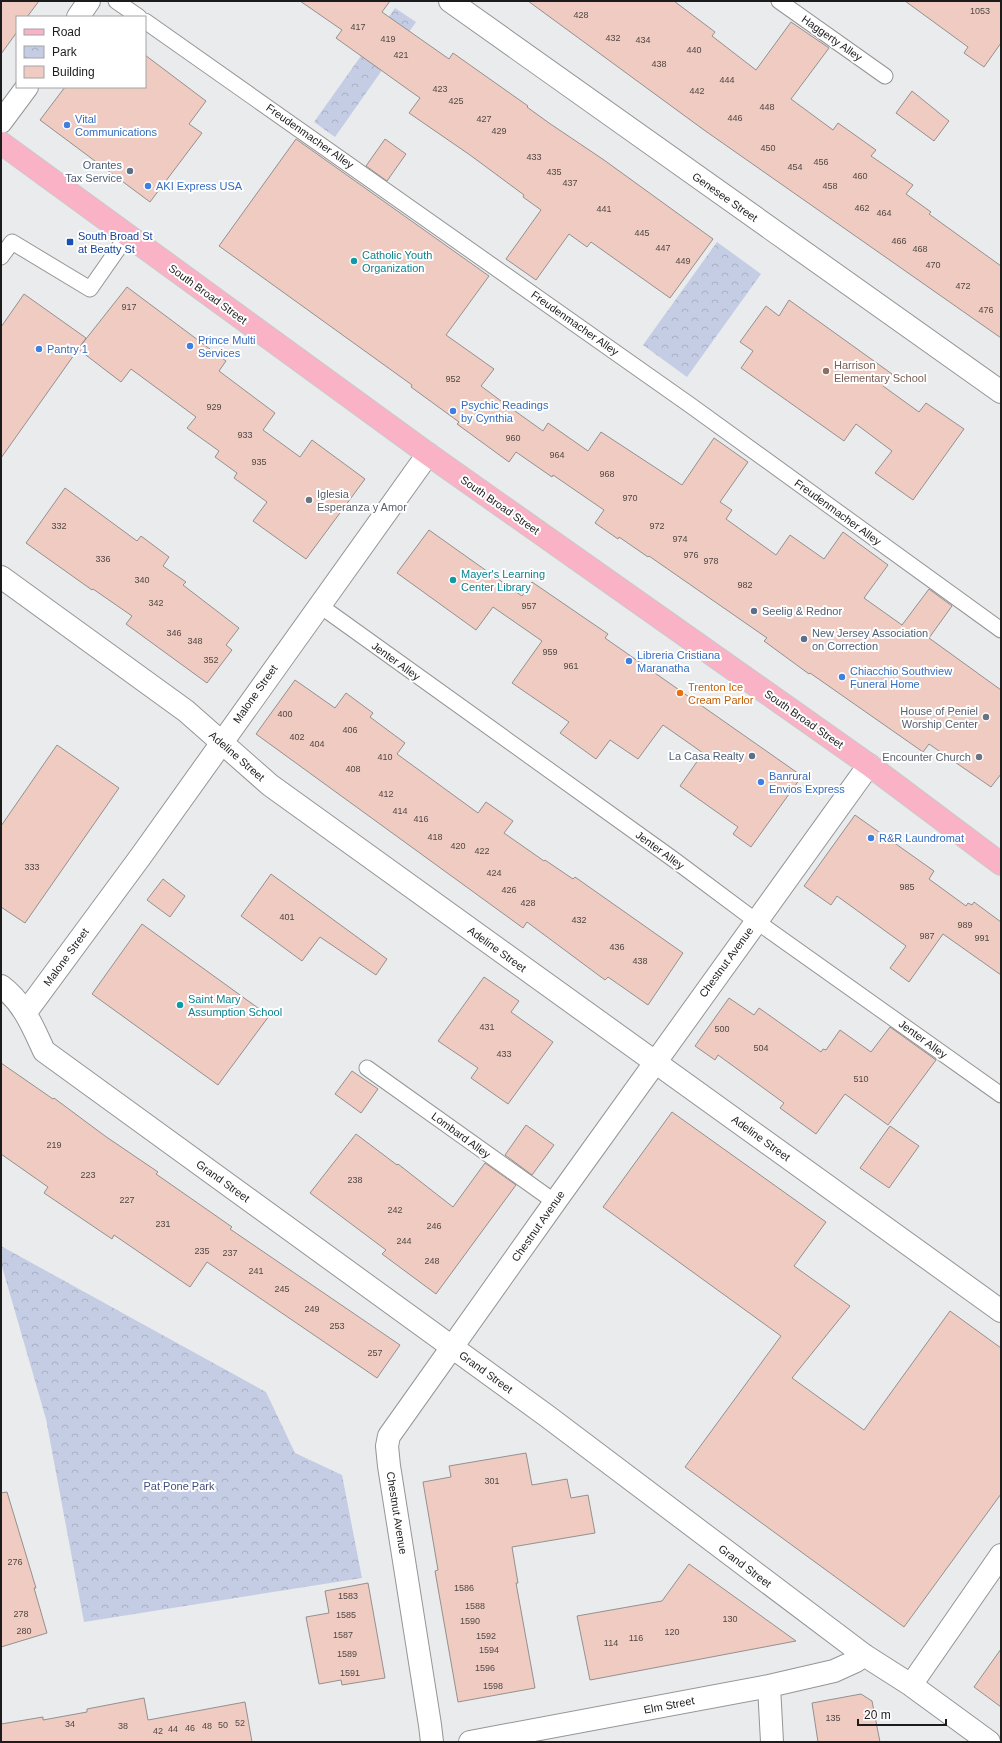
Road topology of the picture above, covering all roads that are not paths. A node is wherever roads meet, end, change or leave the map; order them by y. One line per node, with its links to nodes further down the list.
1 (89, 1): 5 (street)
2 (116, 1): 6 (lane)
3 (450, 1): 14 (street, Genesee Street)
4 (779, 1): 8 (lane, Haggerty Alley)
5 (79, 16)
6 (138, 16)
7 (146, 22): 18 (lane, Freudenmacher Alley)
8 (885, 76)
9 (26, 88): 10 (street)
10 (1, 122)
11 (1, 143): 12 (main road, South Broad Street)
12 (127, 236): 13 (lane); 15 (main road, South Broad Street)
13 (1, 257)
14 (1001, 392)
15 (428, 454): 17 (street, Malone Street); 20 (main road, South Broad Street)
16 (1, 577): 19 (street, Adeline Street)
17 (319, 605): 19 (street, Malone Street); 22 (lane, Jenter Alley)
18 (1001, 630)
19 (221, 743): 24 (street, Malone Street); 25 (street, Adeline Street)
20 (869, 765): 21 (main road, South Broad Street); 22 (street, Chestnut Avenue)
21 (999, 859)
22 (756, 921): 25 (street, Chestnut Avenue); 27 (lane, Jenter Alley)
23 (1, 986): 24 (street, Grand Street)
24 (26, 1012): 30 (street, Grand Street)
25 (656, 1062): 28 (street, Chestnut Avenue); 29 (street, Adeline Street)
26 (367, 1068): 28 (lane, Lombard Alley)
27 (1001, 1095)
28 (555, 1202): 30 (street, Chestnut Avenue)
29 (1001, 1311)
30 (452, 1348): 32 (street, Grand Street); 35 (street, Chestnut Avenue)
31 (1001, 1555): 33 (street)
32 (864, 1655): 33 (street, Grand Street); 34 (street, Elm Street)
33 (912, 1685): 38 (street, Grand Street)
34 (769, 1686): 36 (street, Elm Street); 37 (street)
35 (432, 1742)
36 (470, 1742)
37 (772, 1742)
38 (988, 1742)

